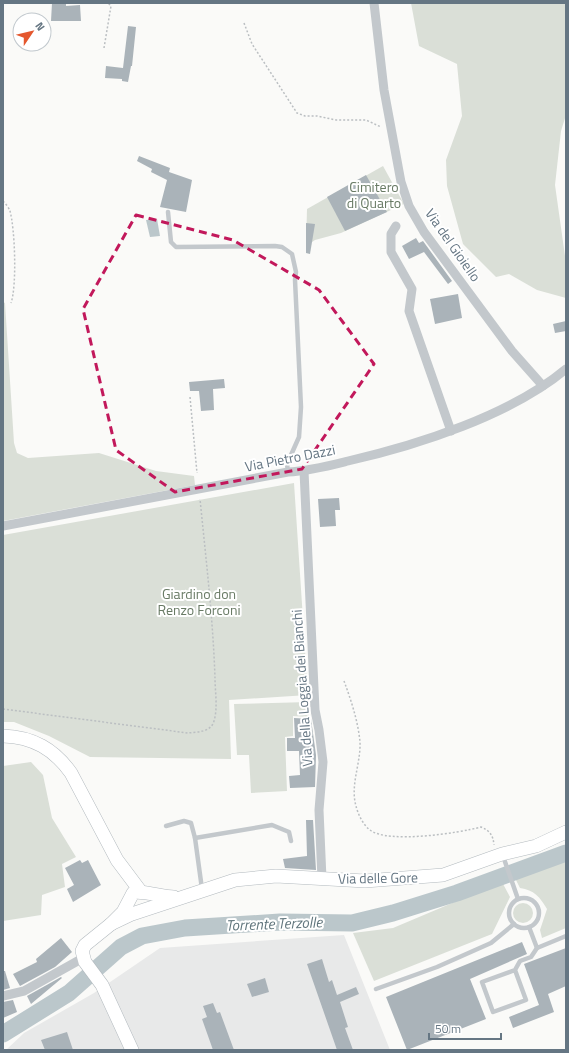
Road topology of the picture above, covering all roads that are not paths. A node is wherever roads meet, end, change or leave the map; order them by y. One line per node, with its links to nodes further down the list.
1 (374, 3): 5 (street, Via del Gioiello)
2 (168, 212): 8 (lane)
3 (396, 226): 6 (street)
4 (566, 369): 5 (street, Via Pietro Dazzi)
5 (543, 386): 6 (street, Via Pietro Dazzi)
6 (450, 431): 7 (street, Via Pietro Dazzi)
7 (304, 471): 8 (street, Via Pietro Dazzi); 17 (street, Via della Loggia dei Bianchi)
8 (288, 472): 9 (street, Via Pietro Dazzi)
9 (3, 526)
10 (3, 736): 16 (main road)
11 (166, 826): 13 (lane)
12 (566, 832): 15 (main road, Via delle Gore)
13 (195, 838): 14 (lane); 18 (lane)
14 (291, 841)
15 (501, 858): 17 (main road, Via delle Gore); 21 (lane)
16 (117, 860): 19 (main road); 22 (main road)
17 (322, 879): 18 (main road, Via delle Gore)
18 (202, 891): 20 (main road, Via delle Gore)
19 (143, 892): 20 (main road, Via delle Gore); 22 (main road, Via delle Gore); 23 (main road)
20 (186, 896): 23 (main road, Via delle Gore)
21 (518, 899): 25 (lane); 26 (lane)
22 (130, 901): 23 (main road); 24 (main road, Via delle Gore)
23 (142, 910): 24 (main road, Via delle Gore)
24 (111, 924): 29 (main road, Via delle Gore)
25 (514, 924): 26 (lane); 31 (lane)
26 (529, 927): 28 (lane)
27 (566, 936): 28 (lane)
28 (537, 948): 30 (lane)
29 (84, 960): 32 (street); 33 (main road)
30 (515, 970): 30 (lane)
31 (376, 989)
32 (3, 996)
33 (132, 1050)

